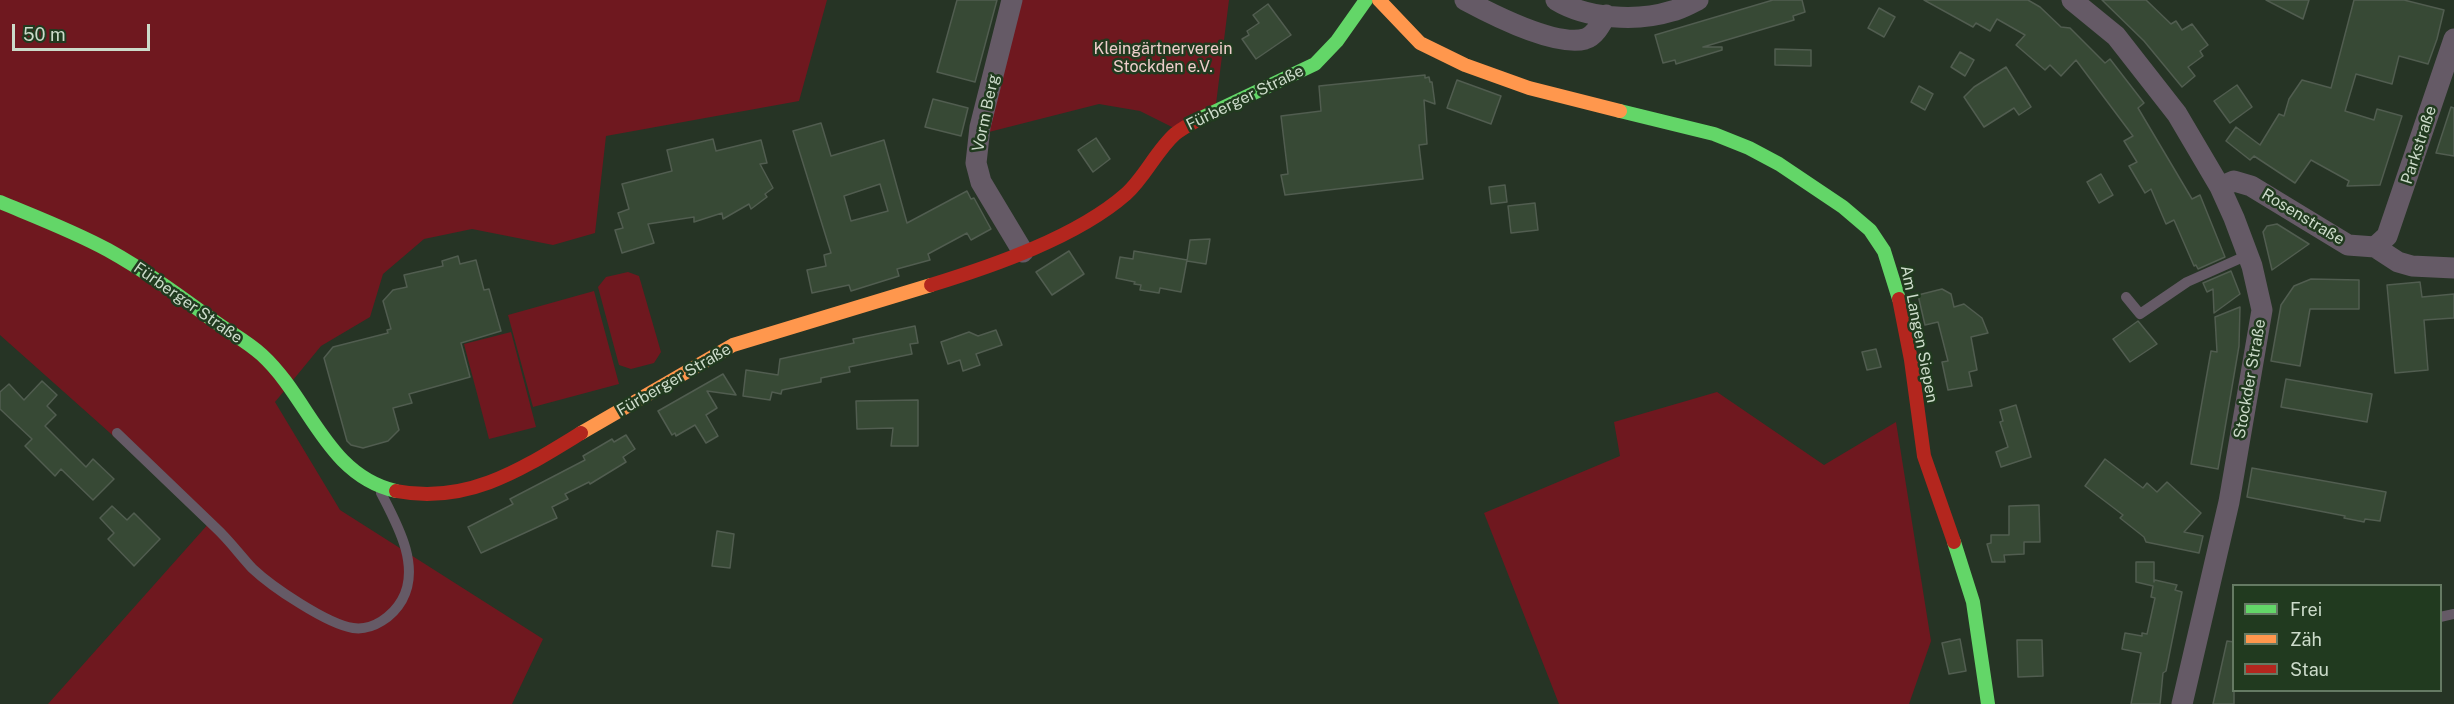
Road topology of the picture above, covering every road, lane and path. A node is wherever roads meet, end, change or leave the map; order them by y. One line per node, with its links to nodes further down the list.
1 (1012, 0): 13 (street, Vorm Berg)
2 (1366, 0): 13 (street, Fürberger Straße)
3 (1379, 0): 19 (street, Am Langen Siepen)
4 (1465, 0): 8 (street)
5 (1556, 0): 8 (street)
6 (1698, 0): 8 (street)
7 (2072, 0): 10 (street, Stockder Straße)
8 (1606, 15)
9 (2454, 39): 12 (street, Parkstraße)
10 (2220, 187): 12 (street, Rosenstraße); 14 (street, Stockder Straße)
11 (0, 202): 18 (street, Fürberger Straße)
12 (2375, 247): 15 (street, Rosenstraße)
13 (1023, 252): 18 (street, Fürberger Straße)
14 (2248, 255): 16 (lane); 20 (street, Stockder Straße)
15 (2454, 268)
16 (2126, 297)
17 (117, 433): 18 (lane)
18 (376, 485)
19 (1988, 704)
20 (2182, 704)

